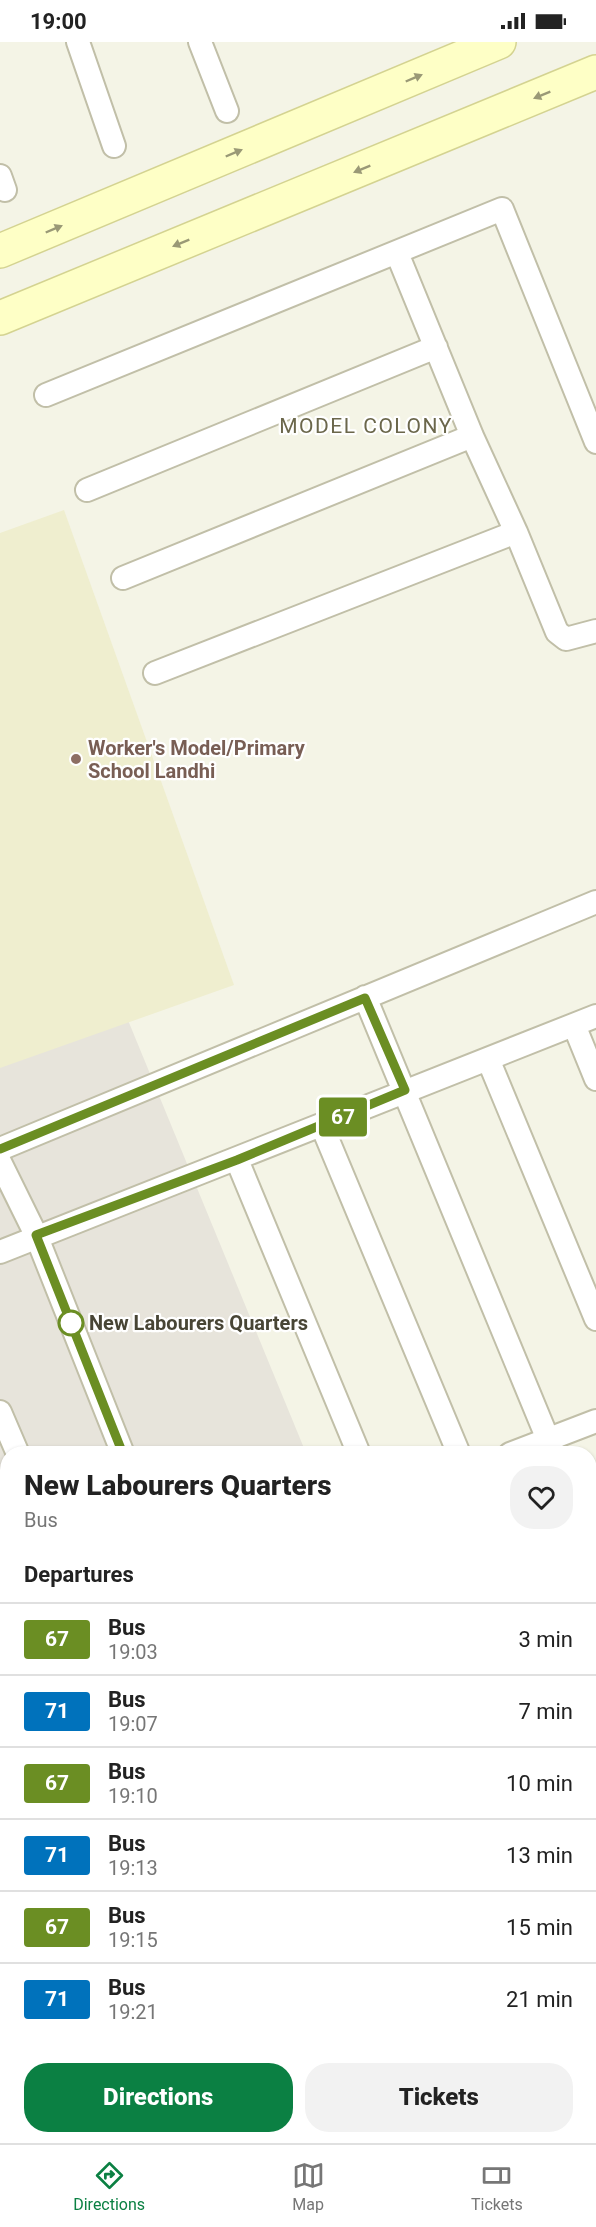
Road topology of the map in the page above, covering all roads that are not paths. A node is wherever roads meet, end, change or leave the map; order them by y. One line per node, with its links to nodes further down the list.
1 (78, 42): 6 (street)
2 (200, 42): 5 (street)
3 (499, 42): 7 (street, one-way to 3)
4 (596, 72): 9 (street, one-way to 9)
5 (227, 111)
6 (114, 146)
7 (0, 251)
8 (397, 252): 10 (street); 11 (street); 13 (street)
9 (0, 318)
10 (436, 347): 12 (street); 14 (street)
11 (46, 395)
12 (472, 435): 15 (street); 16 (street)
13 (596, 442)
14 (87, 490)
15 (516, 532): 17 (street); 18 (street)
16 (123, 578)
17 (596, 631)
18 (155, 674)
19 (596, 902): 20 (street)
20 (365, 998): 25 (street); 27 (street)
21 (596, 1016): 22 (street)
22 (574, 1025): 23 (street); 24 (street)
23 (488, 1059): 25 (street); 32 (street)
24 (596, 1078)
25 (405, 1090): 26 (street); 39 (street)
26 (322, 1126): 28 (street); 38 (street)
27 (0, 1149)
28 (237, 1160): 30 (street); 37 (street)
29 (0, 1162): 30 (street)
30 (36, 1235): 31 (street); 36 (street)
31 (0, 1252)
32 (596, 1319)
33 (0, 1412): 35 (street)
34 (596, 1421): 39 (street)
35 (15, 1446)
36 (120, 1446)
37 (356, 1446)
38 (456, 1446)
39 (551, 1446)

